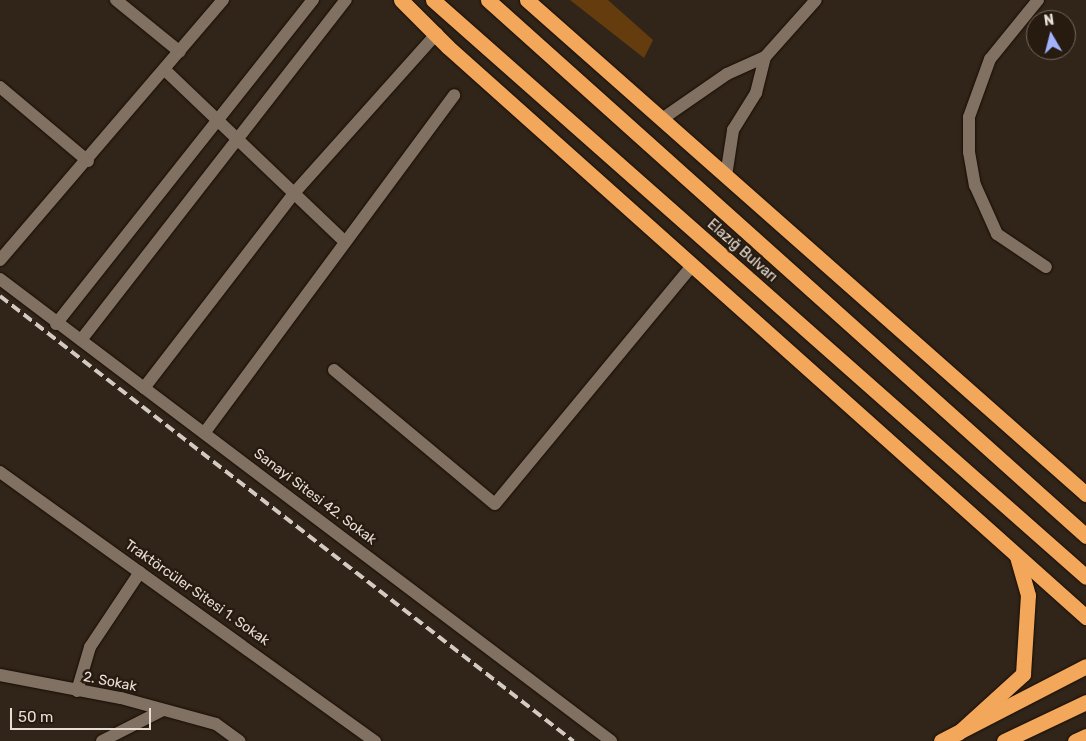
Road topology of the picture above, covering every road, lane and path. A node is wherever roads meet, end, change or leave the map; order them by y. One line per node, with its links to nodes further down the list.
1 (116, 0): 12 (street)
2 (223, 0): 12 (street)
3 (313, 0): 18 (street)
4 (346, 0): 19 (street)
5 (401, 0): 11 (highway)
6 (433, 0): 38 (highway, Elazığ Bulvarı)
7 (488, 0): 35 (highway, Elazığ Bulvarı)
8 (527, 0): 17 (highway)
9 (816, 0): 13 (street)
10 (1038, 0): 26 (street)
11 (436, 33): 22 (street); 25 (highway)
12 (180, 52): 14 (street)
13 (765, 57): 17 (street); 21 (street)
14 (164, 70): 18 (street); 20 (street)
15 (0, 87): 20 (street)
16 (454, 94): 23 (street)
17 (662, 119): 21 (highway)
18 (219, 121): 19 (street); 28 (street)
19 (239, 140): 22 (street); 29 (street)
20 (88, 161): 24 (street)
21 (726, 176): 34 (highway)
22 (295, 192): 23 (street); 31 (street)
23 (345, 242): 32 (street)
24 (0, 260)
25 (692, 266): 30 (street); 36 (highway)
26 (1046, 267)
27 (0, 279): 28 (street, Sanayi Sitesi 42. Sokak)
28 (56, 324): 29 (street, Sanayi Sitesi 42. Sokak)
29 (81, 340): 31 (street, Sanayi Sitesi 42. Sokak)
30 (334, 370)
31 (144, 388): 32 (street, Sanayi Sitesi 42. Sokak)
32 (205, 432): 50 (street, Sanayi Sitesi 42. Sokak)
33 (0, 472): 37 (street, Traktörcüler Sitesi 1. Sokak)
34 (1086, 494)
35 (1086, 536)
36 (1017, 556): 39 (highway); 45 (highway)
37 (140, 572): 42 (street); 49 (street, Traktörcüler Sitesi 1. Sokak)
38 (1086, 577)
39 (1086, 617)
40 (1082, 671): 45 (highway)
41 (0, 675): 42 (street, 2. Sokak)
42 (77, 691): 44 (street, 2. Sokak)
43 (1086, 702): 52 (highway)
44 (162, 710): 47 (street); 48 (street, 2. Sokak)
45 (958, 733): 51 (highway)
46 (1086, 736): 53 (highway)
47 (102, 741)
48 (239, 741)
49 (375, 741)
50 (611, 741)
51 (941, 741)
52 (1004, 741)
53 (1076, 741)

